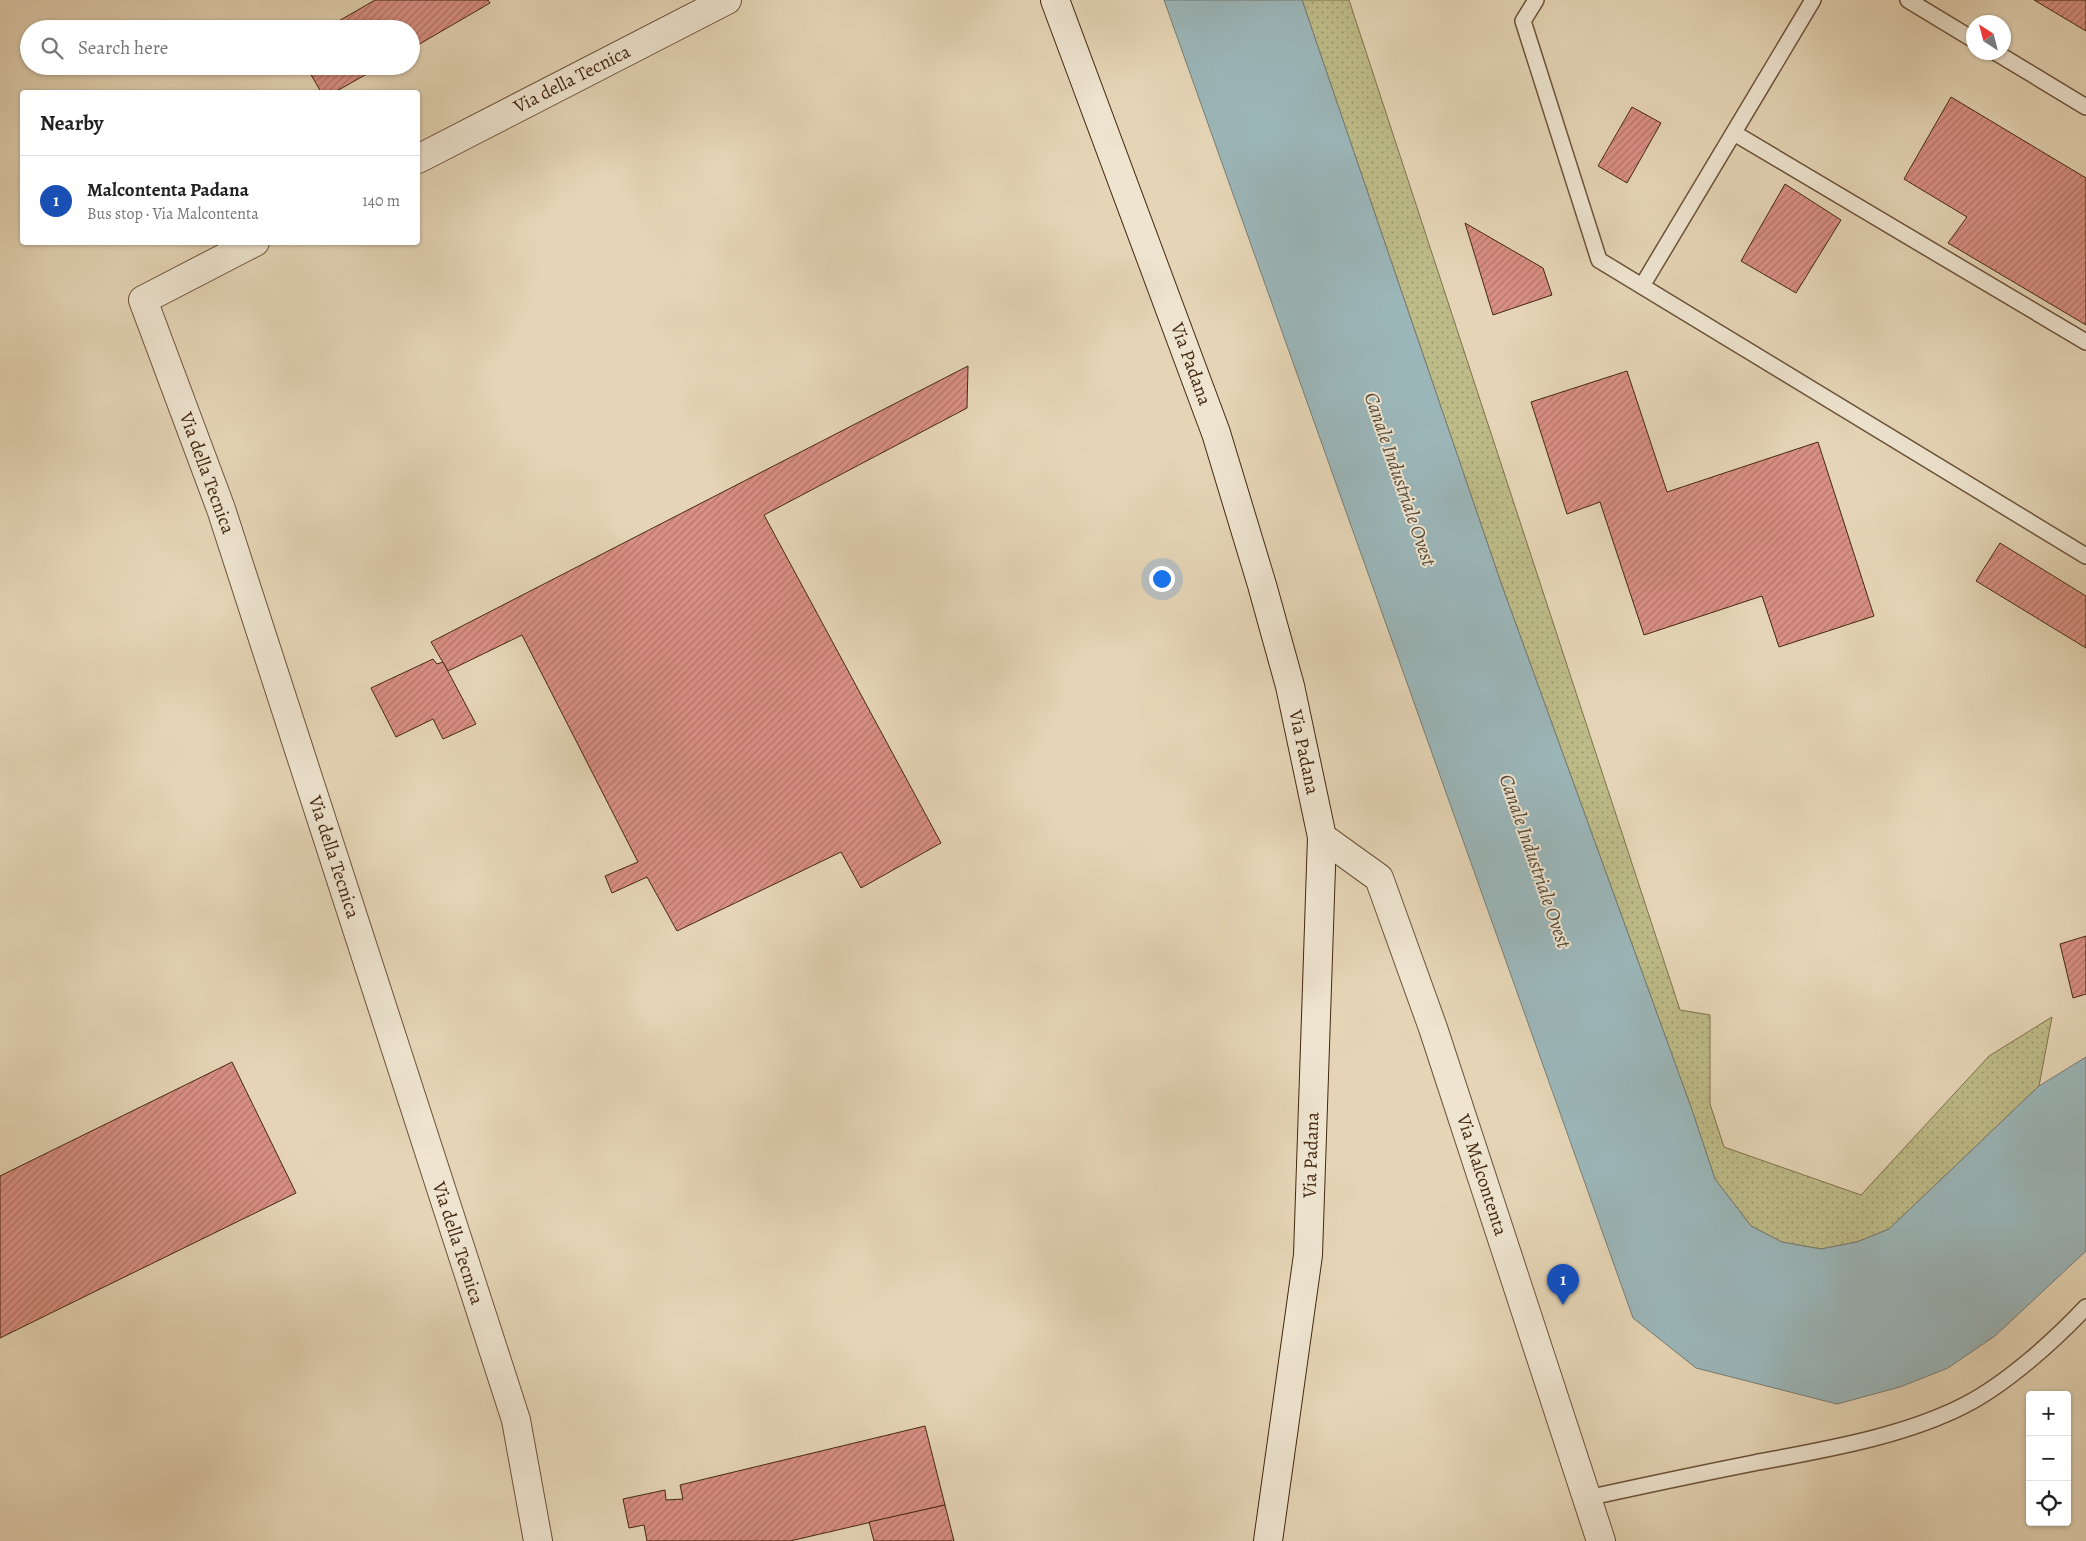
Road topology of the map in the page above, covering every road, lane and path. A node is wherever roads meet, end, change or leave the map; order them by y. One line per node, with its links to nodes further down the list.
1 (726, 0): 10 (street, Via della Tecnica)
2 (1055, 0): 15 (street, Via Padana)
3 (1536, 0): 12 (lane)
4 (1814, 0): 9 (lane)
5 (1908, 0): 6 (lane)
6 (1966, 35)
7 (2008, 60): 8 (lane)
8 (2086, 107)
9 (1734, 133): 12 (lane); 13 (lane)
10 (420, 158)
11 (249, 245): 18 (street, Via della Tecnica)
12 (1642, 286): 14 (lane)
13 (2086, 342)
14 (2086, 556)
15 (1322, 837): 17 (street, Via Malcontenta); 19 (street, Via Padana)
16 (2086, 1307): 17 (lane)
17 (1587, 1498): 20 (street, Via Malcontenta)
18 (538, 1541)
19 (1268, 1541)
20 (1601, 1541)

